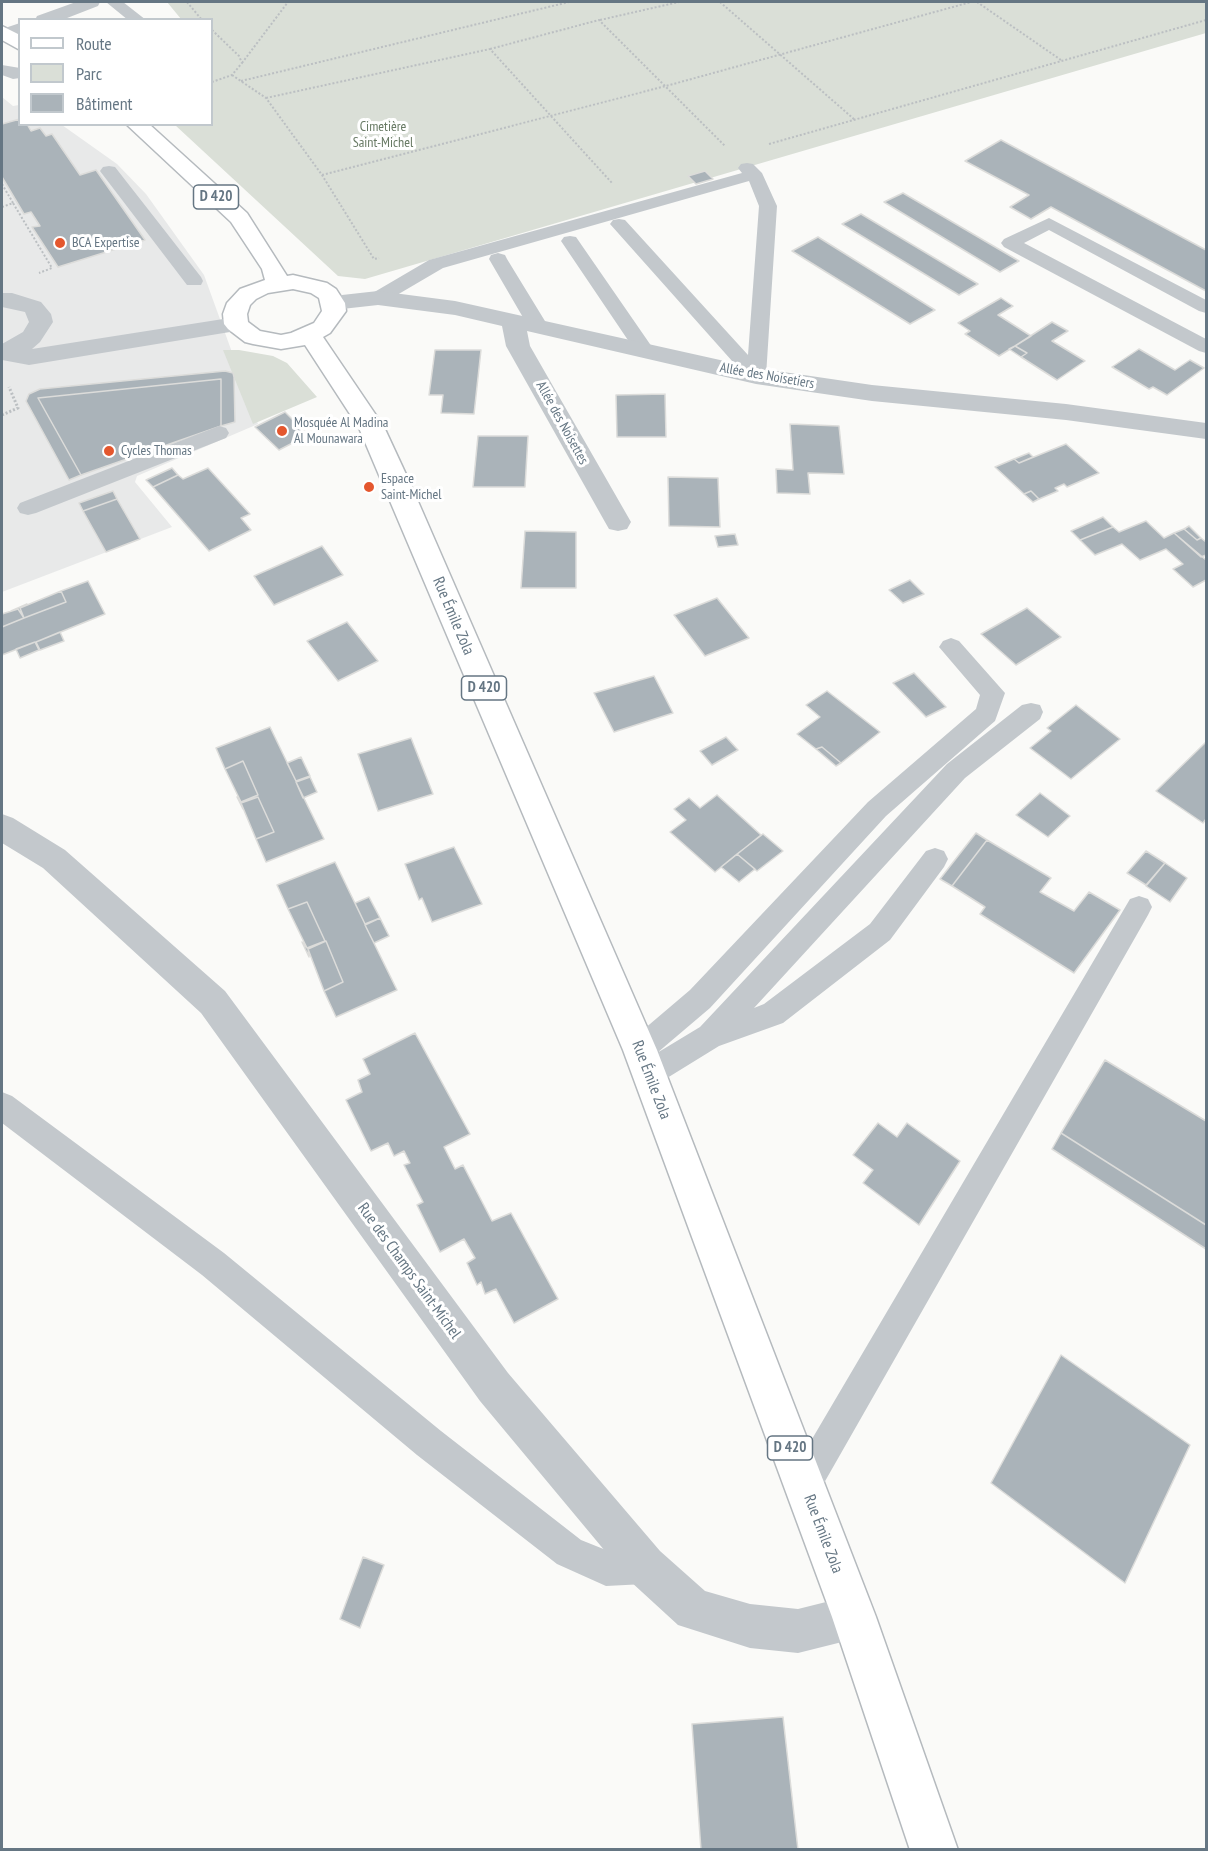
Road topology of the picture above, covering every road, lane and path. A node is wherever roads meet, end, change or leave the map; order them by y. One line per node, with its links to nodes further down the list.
1 (91, 2): 10 (street)
2 (114, 2): 11 (lane)
3 (187, 2): 12 (path)
4 (288, 2): 19 (path)
5 (569, 2): 23 (path)
6 (679, 2): 14 (path)
7 (720, 2): 17 (path)
8 (971, 2): 17 (path)
9 (977, 2): 18 (path)
10 (49, 18)
11 (136, 18)
12 (200, 18)
13 (1206, 20): 18 (path)
14 (599, 21): 16 (path); 25 (path)
15 (213, 31): 19 (path)
16 (490, 49): 26 (path); 27 (path)
17 (780, 53): 25 (path); 28 (path)
18 (1062, 61): 28 (path)
19 (242, 63): 22 (path)
20 (2, 70): 21 (lane)
21 (18, 73)
22 (232, 75): 23 (path); 24 (path)
23 (241, 81): 26 (path)
24 (213, 82)
25 (666, 86): 27 (path); 31 (path)
26 (266, 98): 33 (path)
27 (550, 115): 33 (path); 35 (path)
28 (855, 120): 30 (path)
29 (138, 126): 44 (main road, D 420)
30 (766, 145)
31 (726, 147)
32 (109, 171): 43 (lane)
33 (322, 176): 40 (path)
34 (2, 184): 36 (path)
35 (616, 188)
36 (13, 203): 37 (path); 42 (path)
37 (2, 207)
38 (619, 224): 58 (lane)
39 (570, 241): 56 (lane)
40 (386, 256)
41 (498, 259): 52 (lane)
42 (39, 273)
43 (194, 281)
44 (278, 283): 47 (main road); 51 (main road)
45 (378, 298): 47 (street, Allée des Noisetiers); 49 (street, Allée des Noisetiers); 58 (lane)
46 (2, 300): 50 (street)
47 (333, 303): 53 (main road)
48 (1206, 307): 55 (lane)
49 (513, 321): 52 (street, Allée des Noisetiers); 62 (street, Allée des Noisettes)
50 (40, 322): 54 (street); 57 (street)
51 (236, 324): 53 (main road); 54 (street)
52 (538, 326): 56 (street, Allée des Noisetiers)
53 (310, 335): 69 (main road, Rue Émile Zola / D 420)
54 (122, 342): 57 (street)
55 (1206, 347)
56 (645, 351): 58 (street, Allée des Noisetiers)
57 (2, 353)
58 (756, 376): 59 (street, Allée des Noisetiers)
59 (1206, 431)
60 (219, 433): 61 (lane)
61 (28, 508)
62 (618, 522)
63 (951, 647): 69 (lane)
64 (1031, 712): 68 (lane)
65 (2, 826): 72 (street, Rue des Champs Saint-Michel)
66 (935, 859): 68 (lane)
67 (1139, 907): 71 (lane)
68 (710, 1036): 69 (lane)
69 (645, 1062): 71 (main road, Rue Émile Zola / D 420)
70 (2, 1106): 72 (lane)
71 (804, 1485): 73 (main road, Rue Émile Zola / D 420)
72 (645, 1566): 73 (street, Rue des Champs Saint-Michel)
73 (854, 1617): 74 (main road, Rue Émile Zola / D 420)
74 (934, 1850)

